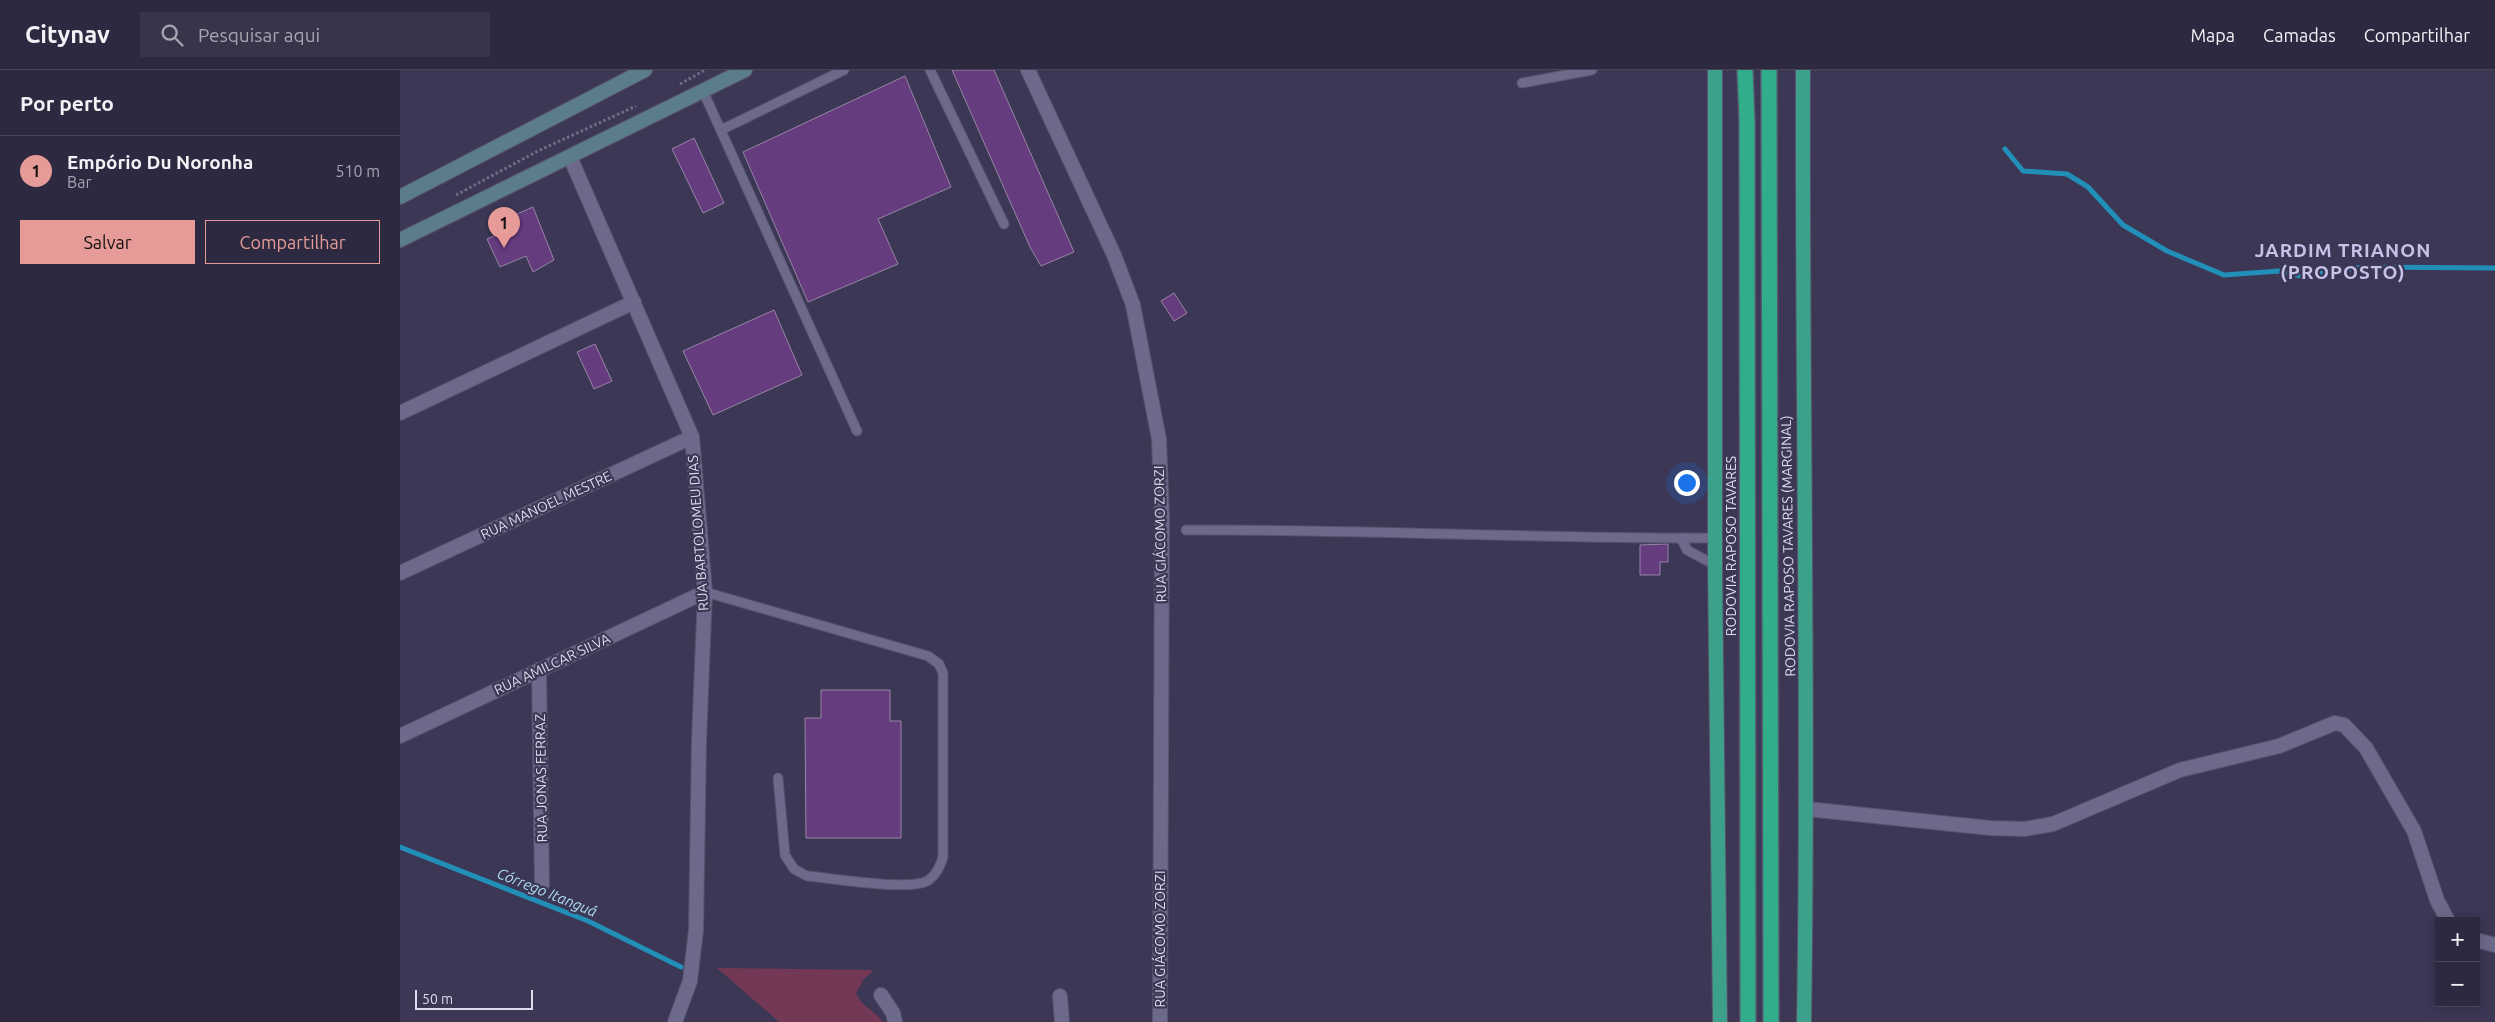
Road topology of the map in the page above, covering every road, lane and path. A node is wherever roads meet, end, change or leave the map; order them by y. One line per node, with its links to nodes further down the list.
1 (645, 70): 18 (main road)
2 (705, 70): 13 (path)
3 (745, 70): 14 (main road)
4 (844, 70): 16 (lane)
5 (930, 70): 20 (lane)
6 (1028, 70): 45 (street, RUA GIÁCOMO ZORZI)
7 (1592, 70): 12 (lane)
8 (1715, 70): 28 (highway, RODOVIA RAPOSO TAVARES)
9 (1745, 70): 47 (highway, RODOVIA RAPOSO TAVARES)
10 (1769, 70): 48 (highway)
11 (1803, 70): 35 (highway, RODOVIA RAPOSO TAVARES (MARGINAL))
12 (1522, 83)
13 (675, 87)
14 (704, 91): 16 (lane); 17 (main road)
15 (642, 103): 19 (path)
16 (721, 130): 24 (lane)
17 (570, 157): 21 (main road); 22 (street, RUA BARTOLOMEU DIAS)
18 (400, 197)
19 (452, 197)
20 (1004, 224)
21 (400, 240)
22 (634, 302): 23 (street); 25 (street, RUA BARTOLOMEU DIAS)
23 (400, 413)
24 (857, 431)
25 (692, 436): 30 (street, RUA MANOEL MESTRE); 31 (street, RUA BARTOLOMEU DIAS)
26 (1186, 530): 27 (lane)
27 (1681, 538): 28 (lane); 29 (lane)
28 (1716, 538): 29 (highway, RODOVIA RAPOSO TAVARES)
29 (1716, 565): 46 (highway, RODOVIA RAPOSO TAVARES)
30 (400, 573)
31 (705, 592): 32 (street, RUA AMILCAR SILVA); 34 (lane); 42 (street, RUA BARTOLOMEU DIAS)
32 (539, 670): 33 (street, RUA AMILCAR SILVA); 36 (street, RUA JONAS FERRAZ)
33 (400, 736)
34 (778, 778)
35 (1807, 809): 37 (street); 49 (highway, RODOVIA RAPOSO TAVARES (MARGINAL))
36 (542, 885)
37 (2446, 917)
38 (2480, 941): 39 (street)
39 (2495, 945)
40 (880, 995): 43 (street)
41 (1060, 996): 44 (street)
42 (676, 1022)
43 (895, 1022)
44 (1062, 1022)
45 (1160, 1022)
46 (1720, 1022)
47 (1748, 1022)
48 (1771, 1022)
49 (1804, 1022)

